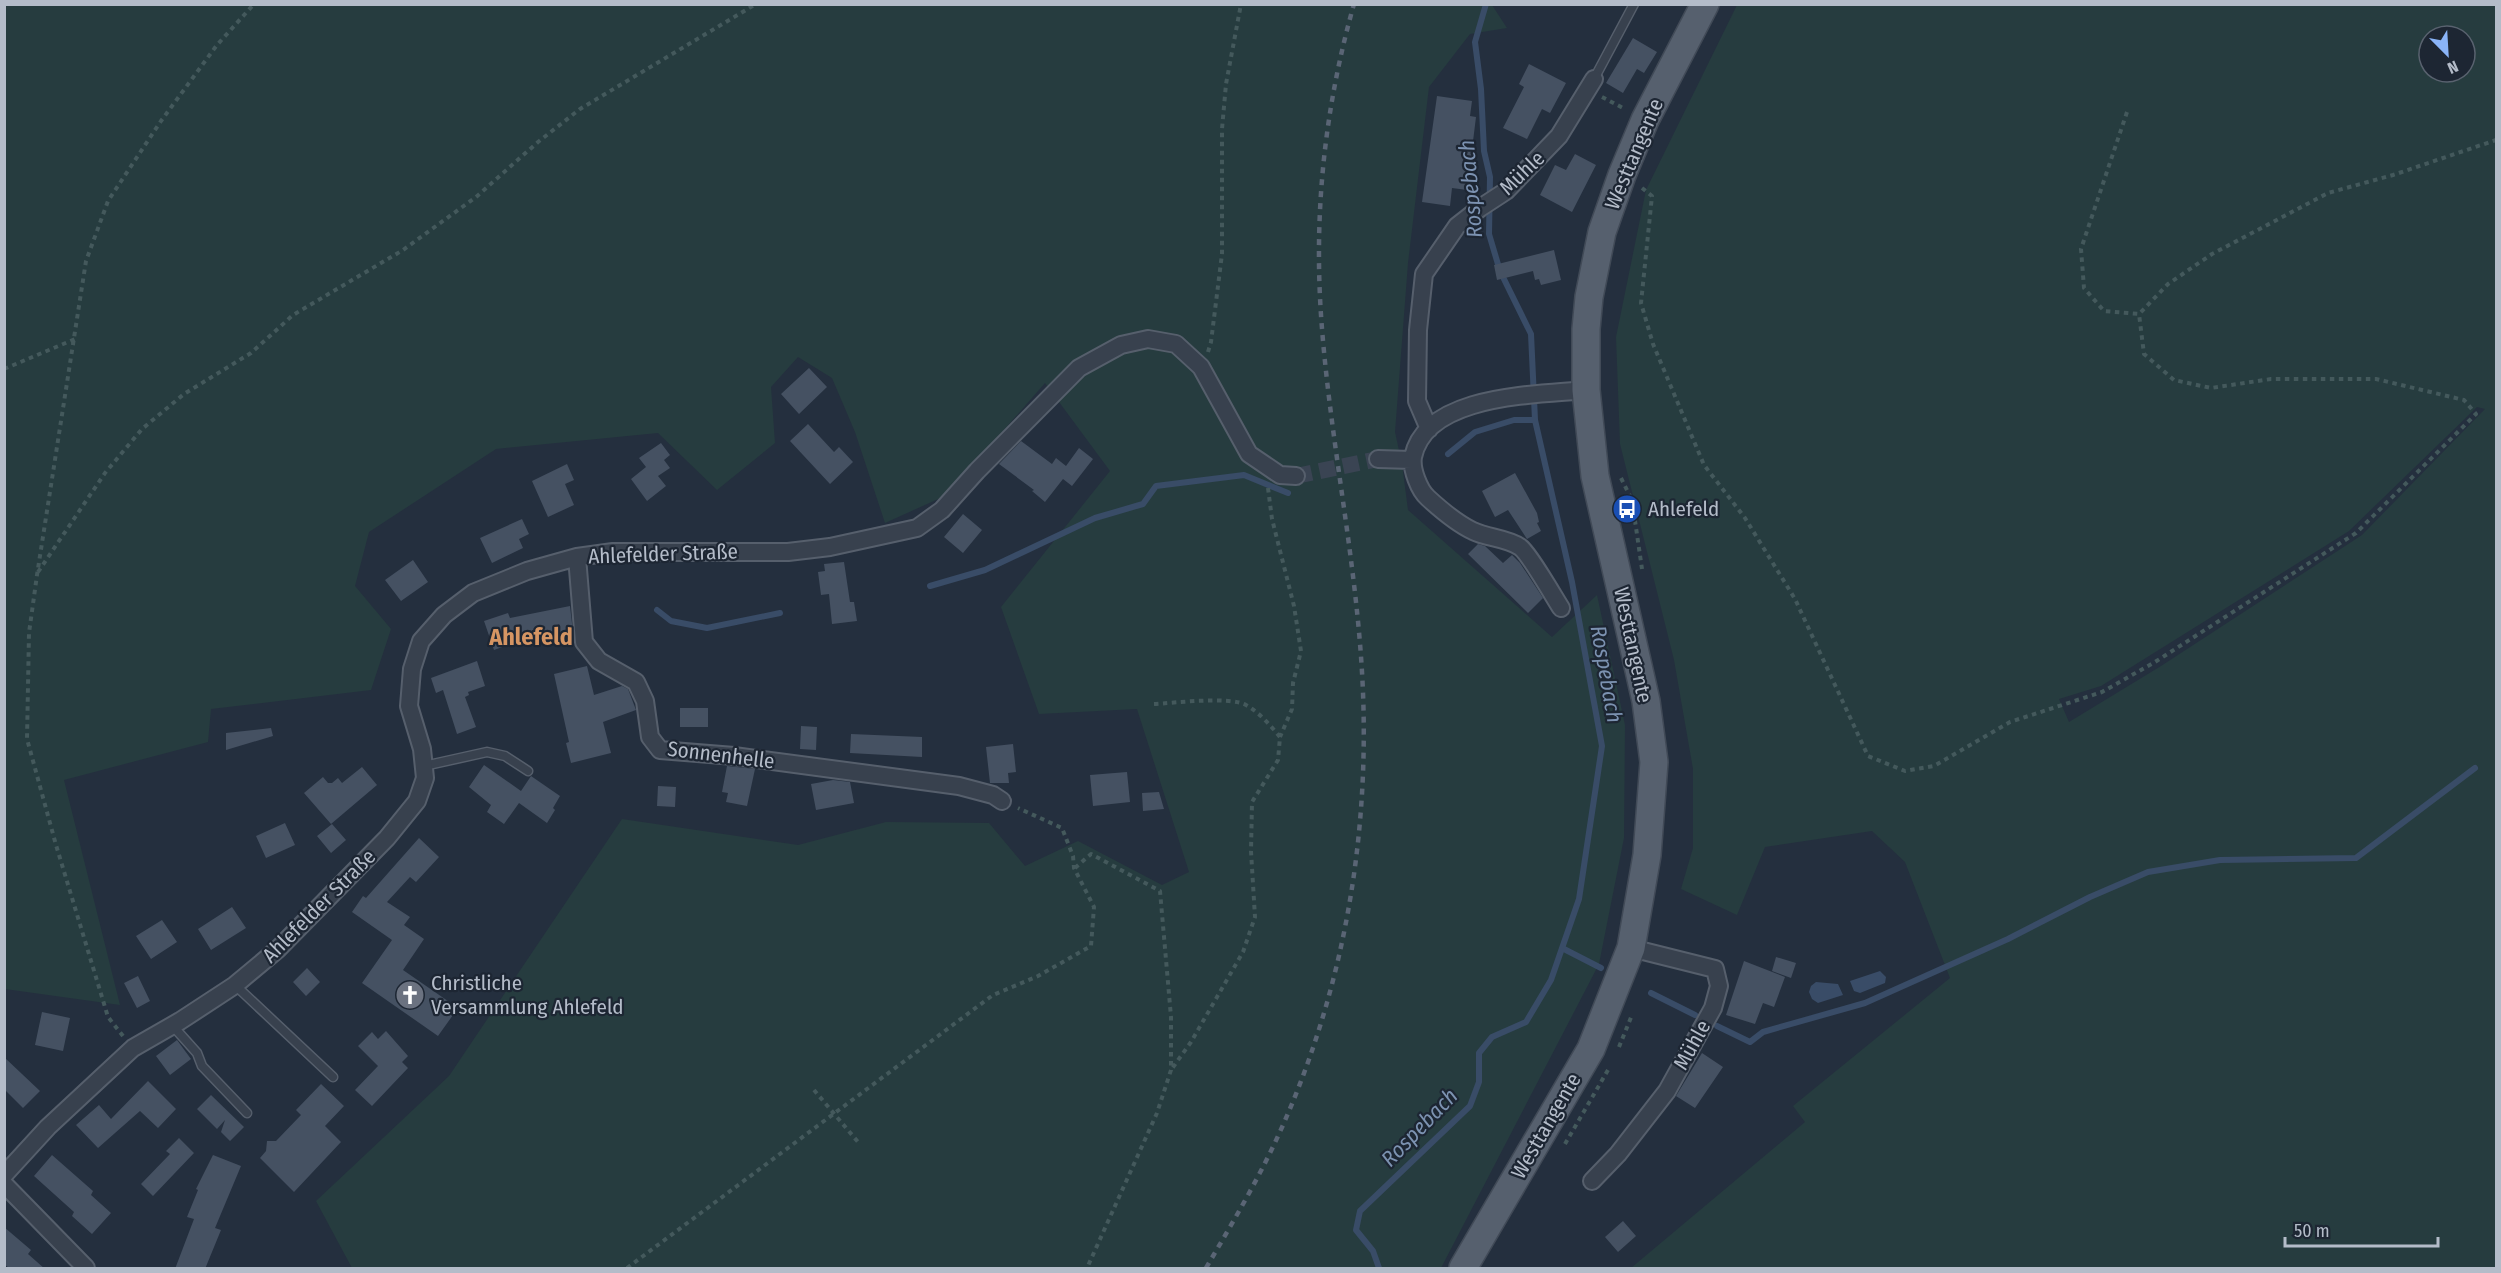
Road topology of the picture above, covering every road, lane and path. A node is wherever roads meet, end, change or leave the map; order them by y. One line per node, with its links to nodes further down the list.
1 (254, 4): 12 (path)
2 (756, 4): 23 (path)
3 (1241, 4): 13 (path)
4 (1634, 4): 6 (lane)
5 (1705, 4): 15 (main road, Westtangente)
6 (1591, 84): 7 (path); 16 (street, Mühle)
7 (1630, 112)
8 (2127, 112): 11 (path)
9 (2496, 140): 11 (path)
10 (1638, 185): 11 (path)
11 (2139, 314)
12 (75, 339): 14 (path); 23 (path)
13 (1201, 367): 19 (street, Ahlefelder Straße); 22 (street, Ahlefelder Straße)
14 (4, 369)
15 (1586, 390): 16 (street); 32 (main road, Westtangente)
16 (1429, 429): 18 (street)
17 (1378, 459): 18 (street)
18 (1412, 460): 25 (street)
19 (1266, 467): 21 (street, Ahlefelder Straße); 27 (path)
20 (1618, 471): 24 (path)
21 (1296, 476)
22 (576, 557): 28 (street, Ahlefelder Straße); 30 (street, Sonnenhelle)
23 (37, 575): 36 (path)
24 (1642, 576)
25 (1562, 608)
26 (1154, 704): 27 (path)
27 (1280, 737): 39 (path)
28 (424, 766): 29 (lane); 33 (street, Ahlefelder Straße)
29 (528, 771)
30 (1002, 801): 31 (path)
31 (1074, 868): 39 (path); 43 (path)
32 (1631, 948): 47 (street, Mühle); 52 (main road, Westtangente)
33 (235, 985): 35 (street, Ahlefelder Straße); 40 (lane)
34 (1632, 1014): 37 (path)
35 (172, 1025): 36 (street, Ahlefelder Straße); 42 (lane)
36 (133, 1048): 46 (street, Ahlefelder Straße)
37 (1617, 1053)
38 (1612, 1062): 45 (path)
39 (1172, 1070): 51 (path)
40 (333, 1077)
41 (814, 1090): 43 (path)
42 (247, 1113)
43 (834, 1114): 44 (path); 50 (path)
44 (858, 1142)
45 (1562, 1149)
46 (4, 1174)
47 (1592, 1181)
48 (4, 1184): 49 (street)
49 (86, 1269)
50 (627, 1269)
51 (1087, 1269)
52 (1463, 1269)

